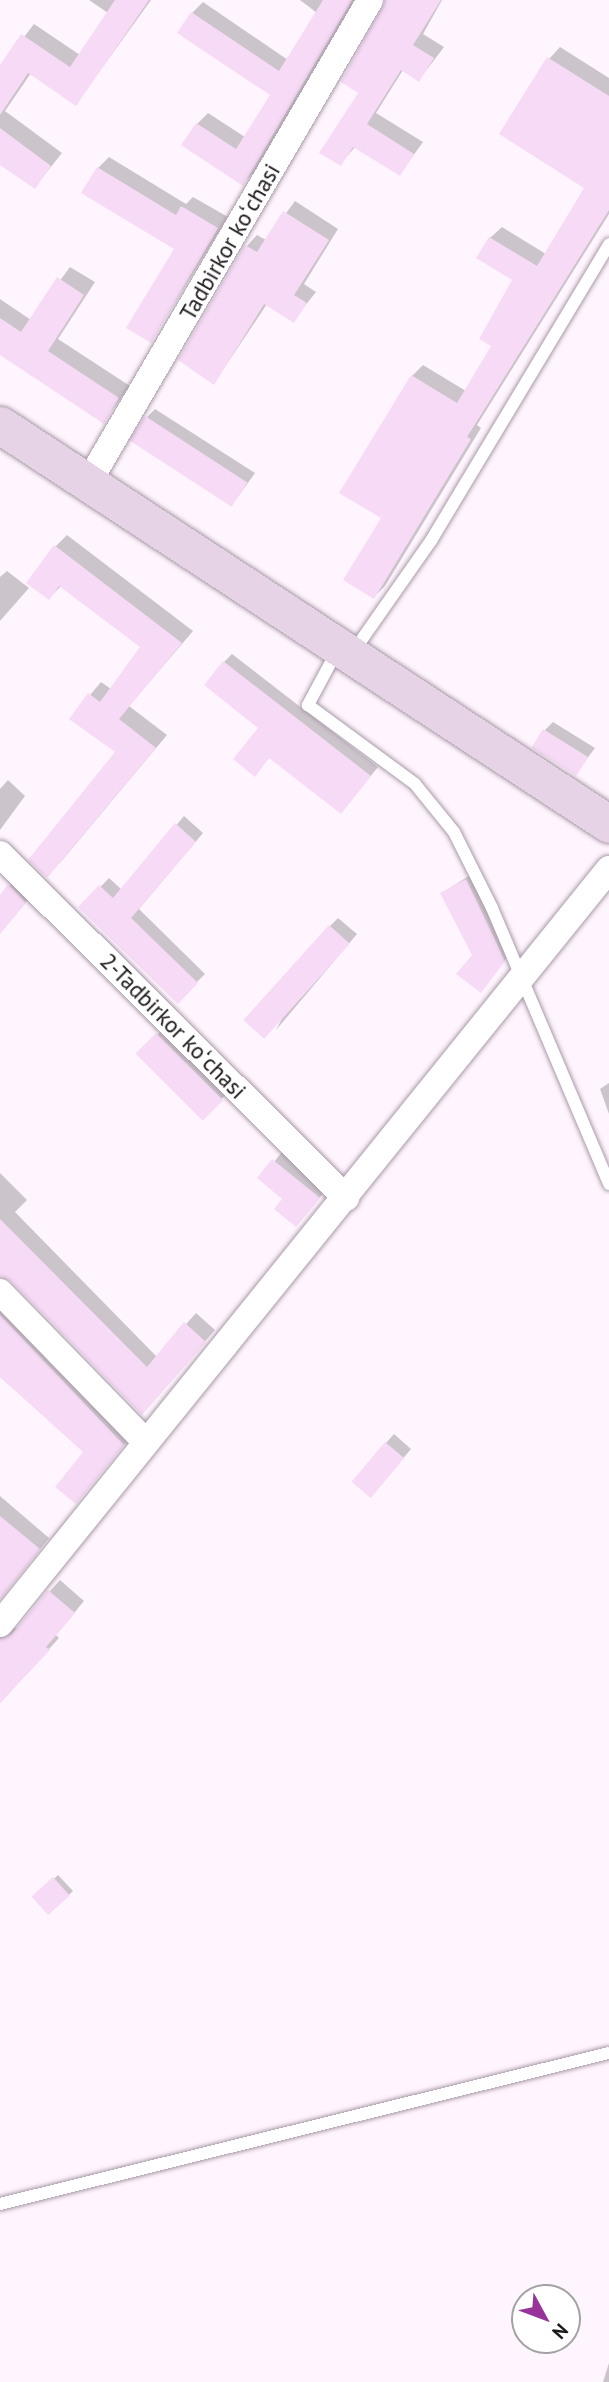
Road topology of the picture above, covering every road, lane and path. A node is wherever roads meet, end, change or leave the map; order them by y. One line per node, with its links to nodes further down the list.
1 (370, 0): 4 (street, Tadbirkor koʻchasi)
2 (609, 244): 5 (lane)
3 (0, 425): 4 (main road)
4 (88, 483): 5 (main road)
5 (345, 651): 6 (main road); 9 (lane)
6 (609, 824)
7 (0, 854): 11 (street, 2-Tadbirkor koʻchasi)
8 (609, 869): 9 (street)
9 (520, 980): 10 (lane); 11 (street)
10 (609, 1184)
11 (346, 1198): 13 (street)
12 (0, 1292): 13 (street)
13 (146, 1442): 14 (street)
14 (0, 1624)
15 (609, 2053): 16 (lane)
16 (0, 2204)

